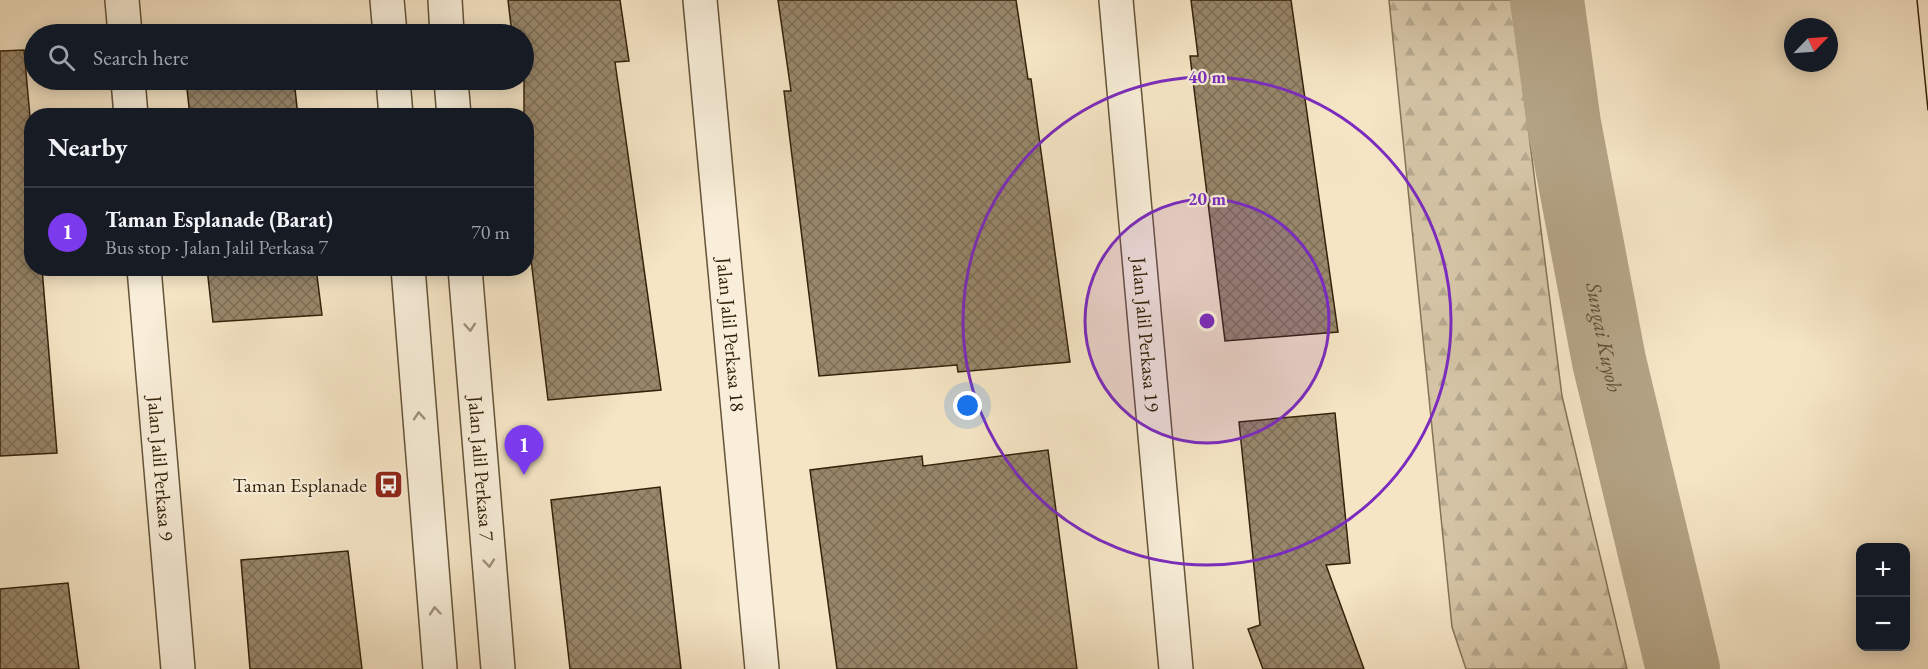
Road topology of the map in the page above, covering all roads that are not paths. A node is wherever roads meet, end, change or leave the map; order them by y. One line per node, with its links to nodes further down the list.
1 (122, 0): 6 (street)
2 (387, 0): 7 (street)
3 (445, 0): 8 (street)
4 (700, 0): 21 (street, Jalan Jalil Perkasa 18)
5 (1116, 0): 22 (street, Jalan Jalil Perkasa 19)
6 (123, 24)
7 (389, 24)
8 (446, 24)
9 (129, 90): 12 (street)
10 (394, 90): 13 (street)
11 (452, 90): 14 (street)
12 (130, 108)
13 (395, 108)
14 (453, 108)
15 (145, 276): 18 (street, Jalan Jalil Perkasa 9)
16 (409, 276): 19 (street, one-way to 16)
17 (466, 276): 20 (street, Jalan Jalil Perkasa 7, one-way to 20)
18 (178, 669)
19 (440, 669)
20 (498, 669)
21 (762, 669)
22 (1176, 669)

